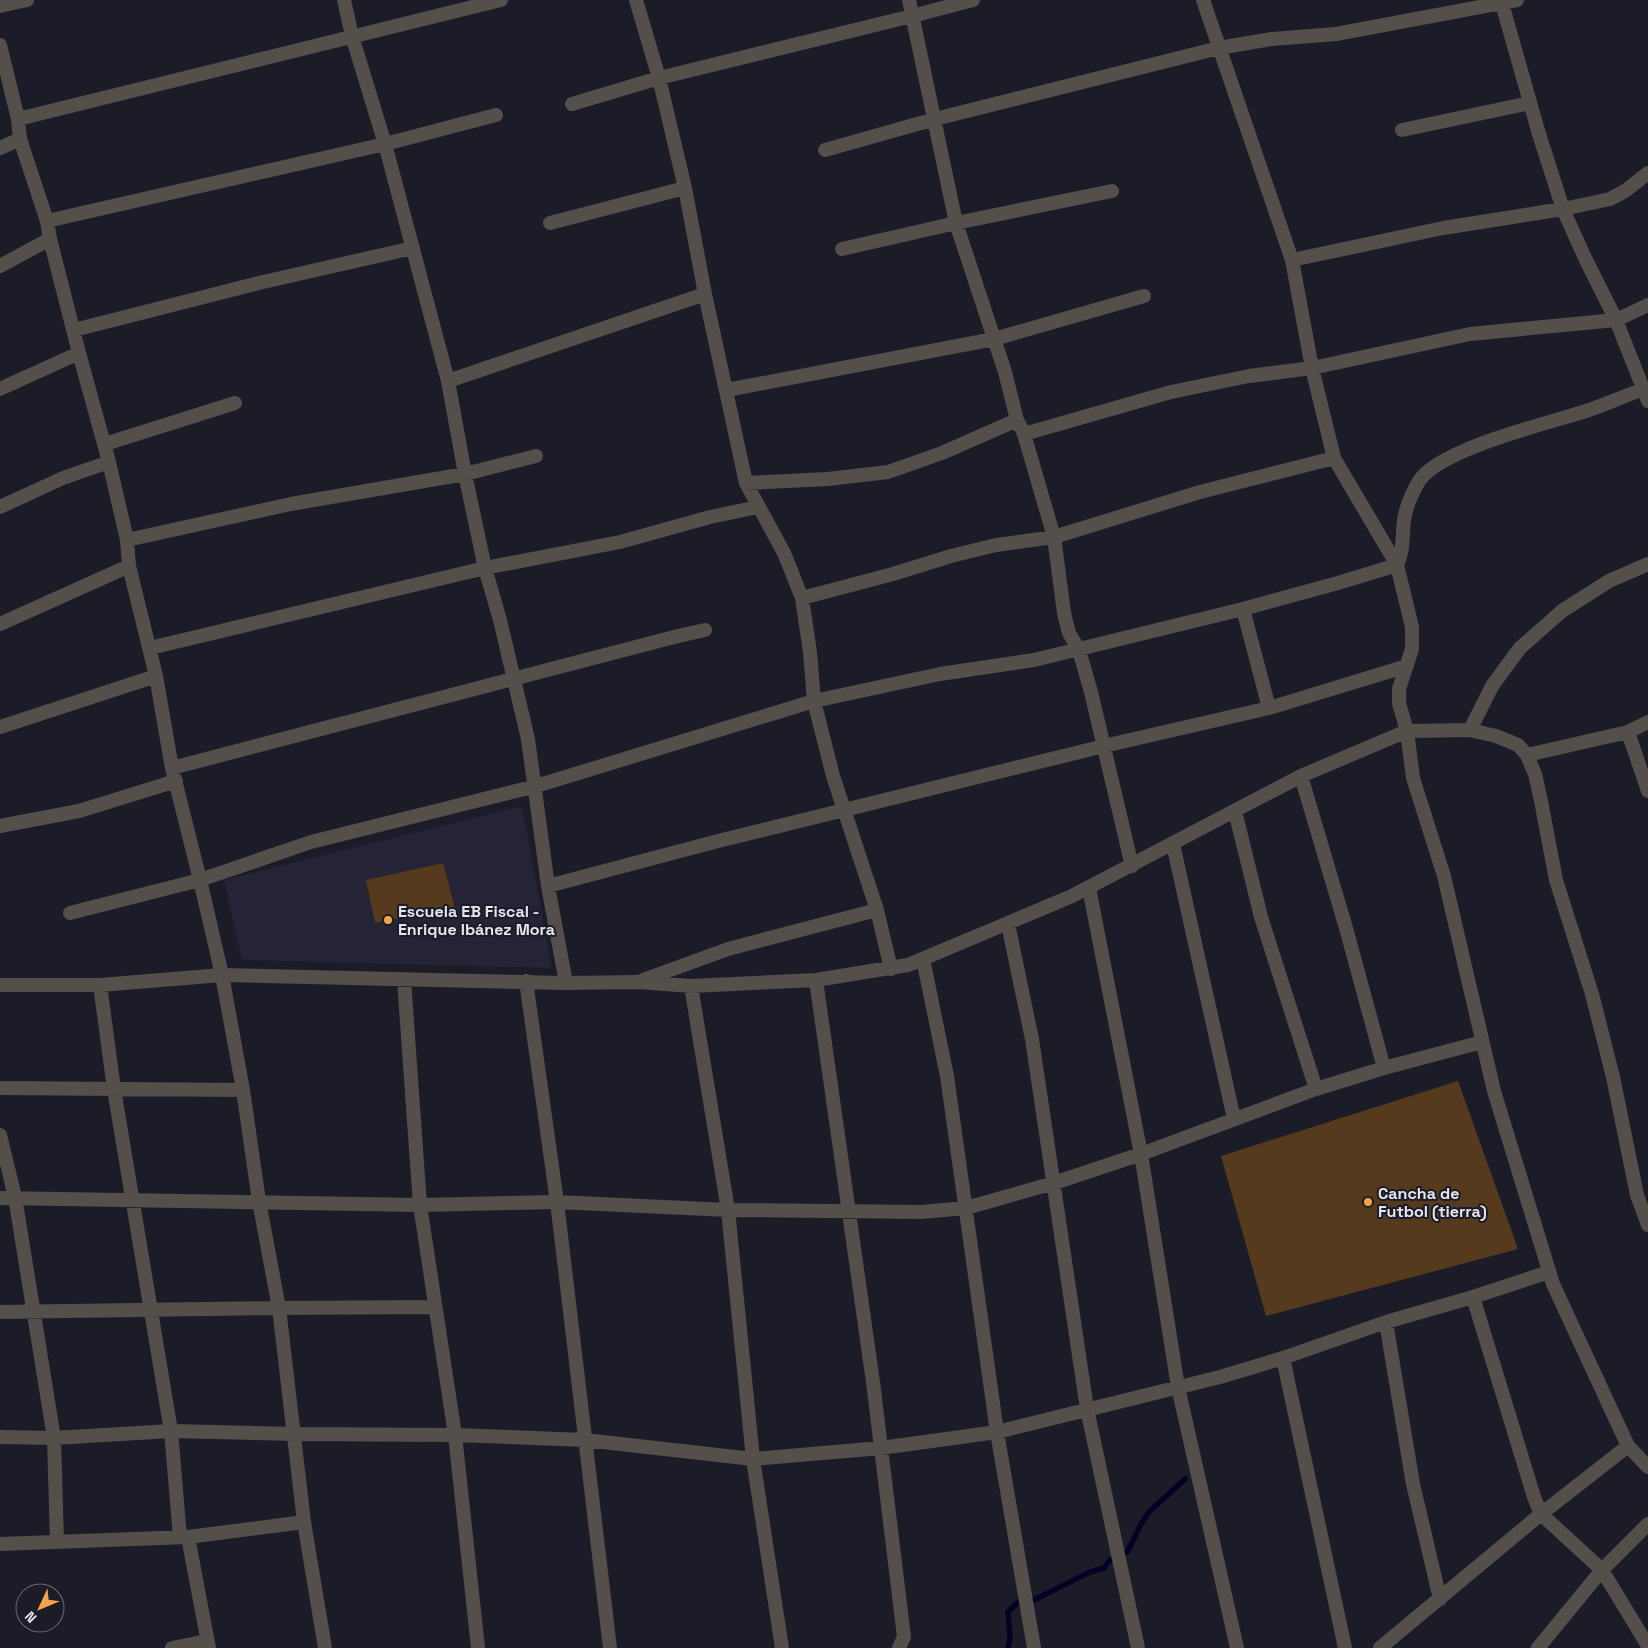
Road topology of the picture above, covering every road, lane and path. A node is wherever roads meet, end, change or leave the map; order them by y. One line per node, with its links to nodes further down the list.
1 (27, 0): 10 (street)
2 (344, 0): 12 (street)
3 (501, 0): 12 (street)
4 (636, 0): 15 (street)
5 (909, 0): 11 (street)
6 (973, 0): 11 (street)
7 (1203, 0): 14 (street)
8 (1517, 0): 9 (street)
9 (1501, 2): 14 (street); 16 (street)
10 (0, 6)
11 (912, 16): 15 (street); 20 (street)
12 (352, 36): 19 (street); 23 (street)
13 (0, 44): 19 (street)
14 (1219, 48): 20 (street); 36 (street)
15 (659, 78): 17 (street); 27 (street)
16 (1530, 103): 21 (street); 29 (street)
17 (572, 104)
18 (496, 116): 23 (street)
19 (18, 119): 22 (street)
20 (935, 119): 25 (street); 32 (street)
21 (1402, 130)
22 (20, 139): 24 (street); 30 (street)
23 (385, 144): 30 (street); 34 (street)
24 (0, 148)
25 (825, 150)
26 (1648, 173): 29 (street)
27 (685, 188): 31 (street); 38 (street)
28 (1112, 191): 32 (street)
29 (1563, 209): 36 (street); 41 (street)
30 (47, 221): 33 (street)
31 (550, 223)
32 (956, 223): 35 (street); 43 (street)
33 (50, 239): 37 (street); 42 (street)
34 (413, 248): 42 (street); 46 (street)
35 (842, 249)
36 (1292, 260): 45 (street)
37 (0, 266)
38 (705, 294): 46 (street); 48 (street)
39 (1144, 296): 43 (street)
40 (1648, 305): 41 (street)
41 (1616, 320): 45 (street); 49 (street)
42 (74, 330): 44 (street)
43 (994, 339): 48 (street); 51 (street)
44 (79, 353): 47 (street); 53 (street)
45 (1312, 368): 52 (street); 55 (street)
46 (448, 380): 57 (street)
47 (0, 389)
48 (727, 390): 58 (street)
49 (1646, 395): 64 (street)
50 (235, 404): 53 (street)
51 (1017, 420): 52 (street); 58 (street)
52 (1024, 434): 61 (street)
53 (104, 444): 56 (street)
54 (536, 456): 57 (street)
55 (1334, 458): 61 (street); 64 (street)
56 (110, 462): 59 (street); 62 (street)
57 (465, 474): 62 (street); 66 (street)
58 (746, 483): 60 (street)
59 (0, 507)
60 (758, 507): 66 (street); 67 (street)
61 (1054, 537): 67 (street); 72 (street)
62 (127, 540): 65 (street)
63 (1648, 564): 80 (street)
64 (1397, 565): 68 (street); 73 (street)
65 (129, 566): 69 (street); 71 (street)
66 (485, 568): 71 (street); 75 (street)
67 (802, 598): 76 (street)
68 (1243, 609): 72 (street); 77 (street)
69 (0, 624)
70 (705, 630): 75 (street)
71 (150, 648): 74 (street)
72 (1079, 650): 76 (street); 83 (street)
73 (1407, 666): 77 (street); 81 (street)
74 (156, 676): 79 (street); 85 (street)
75 (515, 680): 85 (street); 87 (street)
76 (814, 701): 87 (street); 89 (street)
77 (1269, 708): 83 (street)
78 (1648, 722): 82 (street)
79 (0, 727)
80 (1470, 730): 81 (street); 84 (street)
81 (1407, 731): 86 (street); 111 (street)
82 (1628, 732): 84 (street); 88 (street)
83 (1104, 746): 89 (street); 93 (street)
84 (1527, 755): 130 (street)
85 (174, 775): 91 (street); 94 (street)
86 (1301, 776): 90 (street); 112 (street)
87 (536, 786): 94 (street); 95 (street)
88 (1648, 791)
89 (845, 811): 95 (street); 97 (street)
90 (1235, 811): 92 (street); 115 (street)
91 (0, 826)
92 (1173, 844): 93 (street); 117 (street)
93 (1132, 866): 96 (street)
94 (200, 880): 98 (street); 102 (street)
95 (548, 886): 107 (street)
96 (1088, 888): 99 (street); 119 (street)
97 (877, 910): 101 (street); 106 (street)
98 (70, 913)
99 (1008, 924): 100 (street); 120 (street)
100 (922, 960): 101 (street); 127 (street)
101 (891, 969): 104 (street)
102 (222, 975): 103 (street); 109 (street); 116 (street)
103 (404, 980): 105 (street); 126 (street)
104 (816, 980): 110 (street); 129 (street)
105 (526, 982): 107 (street); 125 (street)
106 (638, 982): 107 (street); 110 (street)
107 (566, 983)
108 (0, 985): 109 (street)
109 (100, 985): 114 (street)
110 (691, 986): 128 (street)
111 (1482, 1042): 112 (street); 131 (street)
112 (1384, 1068): 115 (street)
113 (0, 1088): 114 (street)
114 (114, 1089): 116 (street); 123 (street)
115 (1316, 1089): 117 (street)
116 (243, 1090): 124 (street)
117 (1234, 1119): 119 (street)
118 (0, 1135): 121 (street)
119 (1141, 1154): 120 (street); 140 (street)
120 (1054, 1183): 127 (street); 141 (street)
121 (15, 1197): 122 (street); 123 (street); 136 (street)
122 (0, 1198)
123 (133, 1200): 124 (street); 135 (street)
124 (260, 1201): 126 (street); 133 (street)
125 (557, 1202): 126 (street); 128 (street); 148 (street)
126 (420, 1205): 134 (street)
127 (966, 1208): 129 (street); 143 (street)
128 (728, 1210): 129 (street); 151 (street)
129 (850, 1212): 150 (street)
130 (1648, 1225)
131 (1549, 1272): 132 (street); 149 (street)
132 (1473, 1297): 138 (street); 153 (street)
133 (279, 1308): 134 (street); 135 (street); 144 (street)
134 (436, 1308): 145 (street)
135 (152, 1310): 136 (street); 142 (street)
136 (33, 1311): 137 (street); 147 (street)
137 (0, 1312)
138 (1386, 1322): 139 (street); 160 (street)
139 (1282, 1358): 140 (street); 173 (street)
140 (1178, 1387): 141 (street); 172 (street)
141 (1087, 1409): 143 (street); 171 (street)
142 (171, 1431): 144 (street); 147 (street); 156 (street)
143 (997, 1432): 150 (street); 170 (street)
144 (295, 1434): 145 (street); 154 (street)
145 (455, 1435): 148 (street); 166 (street)
146 (0, 1437): 147 (street)
147 (54, 1438): 157 (street)
148 (585, 1440): 151 (street); 167 (street)
149 (1628, 1446): 152 (street); 153 (street)
150 (880, 1448): 151 (street); 169 (street)
151 (753, 1459): 168 (street)
152 (1648, 1467)
153 (1541, 1514): 159 (street); 160 (street)
154 (304, 1522): 156 (street); 165 (street)
155 (1648, 1524): 159 (street)
156 (184, 1537): 157 (street); 161 (street)
157 (58, 1542): 158 (street)
158 (0, 1544)
159 (1602, 1570): 162 (street); 163 (street)
160 (1440, 1599): 174 (street)
161 (208, 1644): 164 (street)
162 (1648, 1646)
163 (1540, 1647)
164 (172, 1648)
165 (324, 1648)
166 (478, 1648)
167 (610, 1648)
168 (782, 1648)
169 (899, 1648)
170 (1034, 1648)
171 (1138, 1648)
172 (1237, 1648)
173 (1346, 1648)
174 (1380, 1648)

